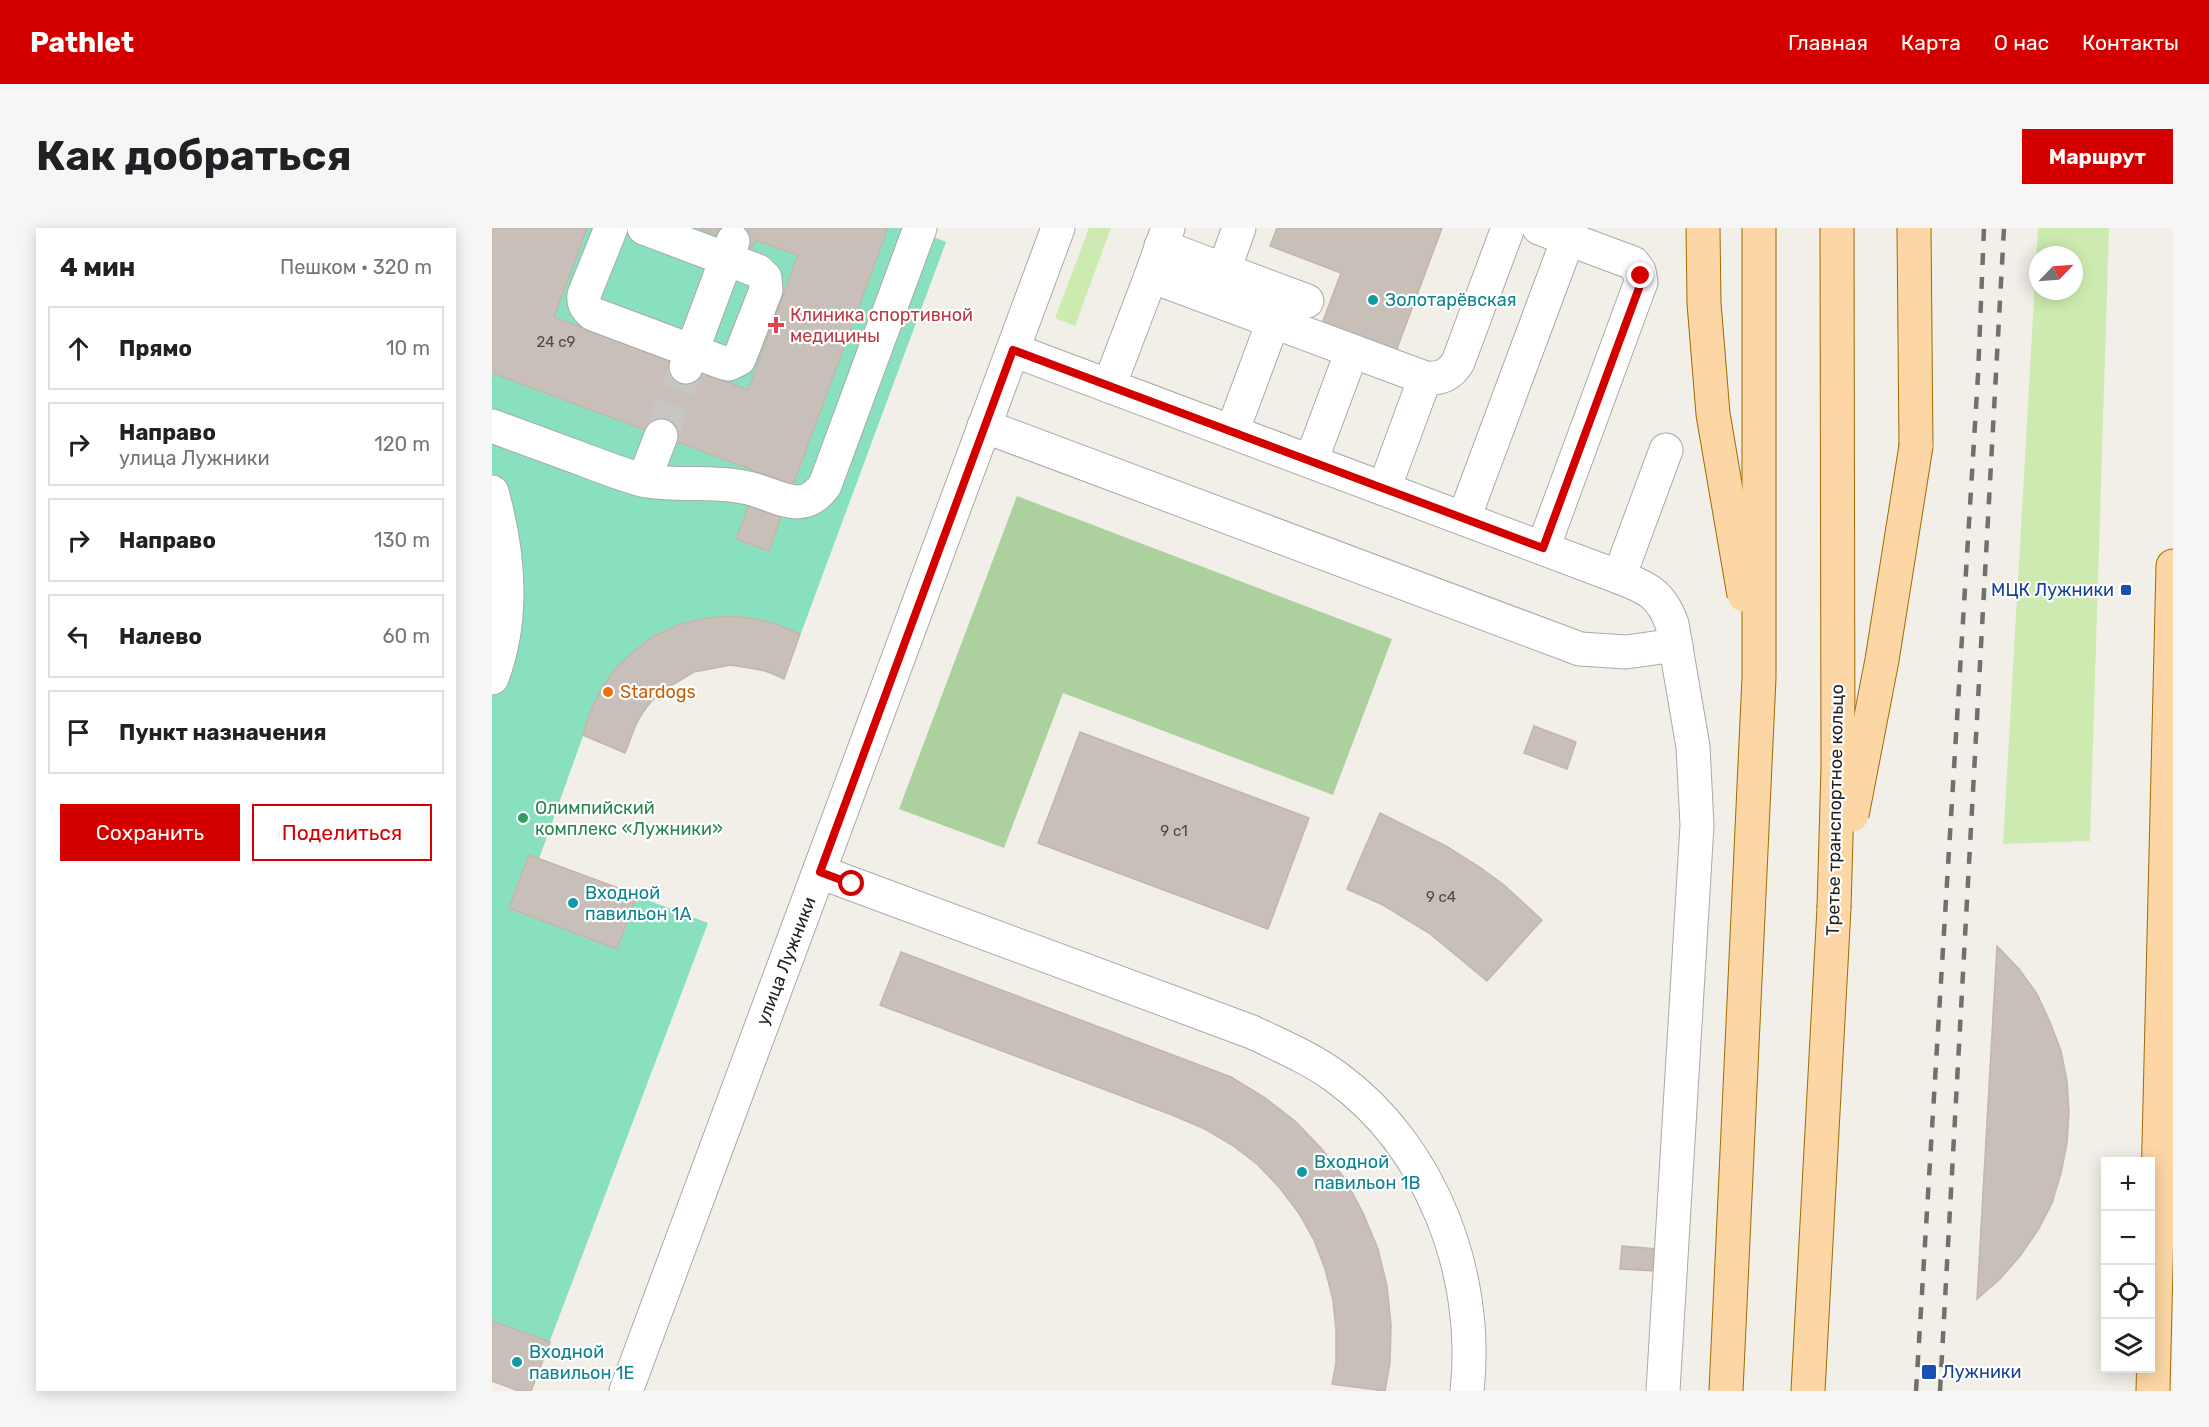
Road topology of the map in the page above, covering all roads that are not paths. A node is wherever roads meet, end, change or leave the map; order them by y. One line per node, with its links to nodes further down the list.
1 (611, 228): 19 (street)
2 (644, 228): 12 (street)
3 (920, 228): 28 (street)
4 (1058, 228): 17 (street, улица Лужники)
5 (1239, 228): 14 (street)
6 (1508, 228): 20 (street)
7 (1703, 228): 37 (main road, bridge)
8 (1759, 228): 37 (main road, bridge)
9 (1837, 228): 39 (main road, Третье транспортное кольцо, bridge)
10 (1914, 228): 39 (main road, bridge)
11 (1554, 233): 31 (street); 32 (street)
12 (729, 250): 19 (street); 19 (street)
13 (1160, 250): 14 (street); 16 (street); 21 (street)
14 (1224, 270): 15 (street)
15 (1307, 301)
16 (1273, 322): 18 (street); 24 (street)
17 (1013, 350): 21 (street); 23 (street, улица Лужники)
18 (1352, 351): 20 (street); 27 (street)
19 (689, 359)
20 (1425, 378): 29 (street)
21 (1109, 386): 24 (street)
22 (492, 426): 28 (street)
23 (984, 426): 35 (street); 38 (street, улица Лужники)
24 (1232, 432): 27 (street)
25 (661, 436): 28 (street)
26 (1666, 450): 34 (street)
27 (1311, 461): 29 (street)
28 (644, 480)
29 (1384, 489): 31 (street)
30 (492, 492): 36 (street)
31 (1464, 518): 32 (street)
32 (1543, 548): 34 (street)
33 (2173, 566): 45 (main road)
34 (1619, 577): 35 (street)
35 (1676, 645): 42 (street)
36 (492, 678)
37 (1759, 678): 43 (main road, bridge)
38 (820, 872): 40 (street, улица Лужники); 41 (street)
39 (1834, 908): 44 (main road, Третье транспортное кольцо)
40 (626, 1391)
41 (1467, 1391)
42 (1663, 1391)
43 (1726, 1391)
44 (1808, 1391)
45 (2153, 1391)

